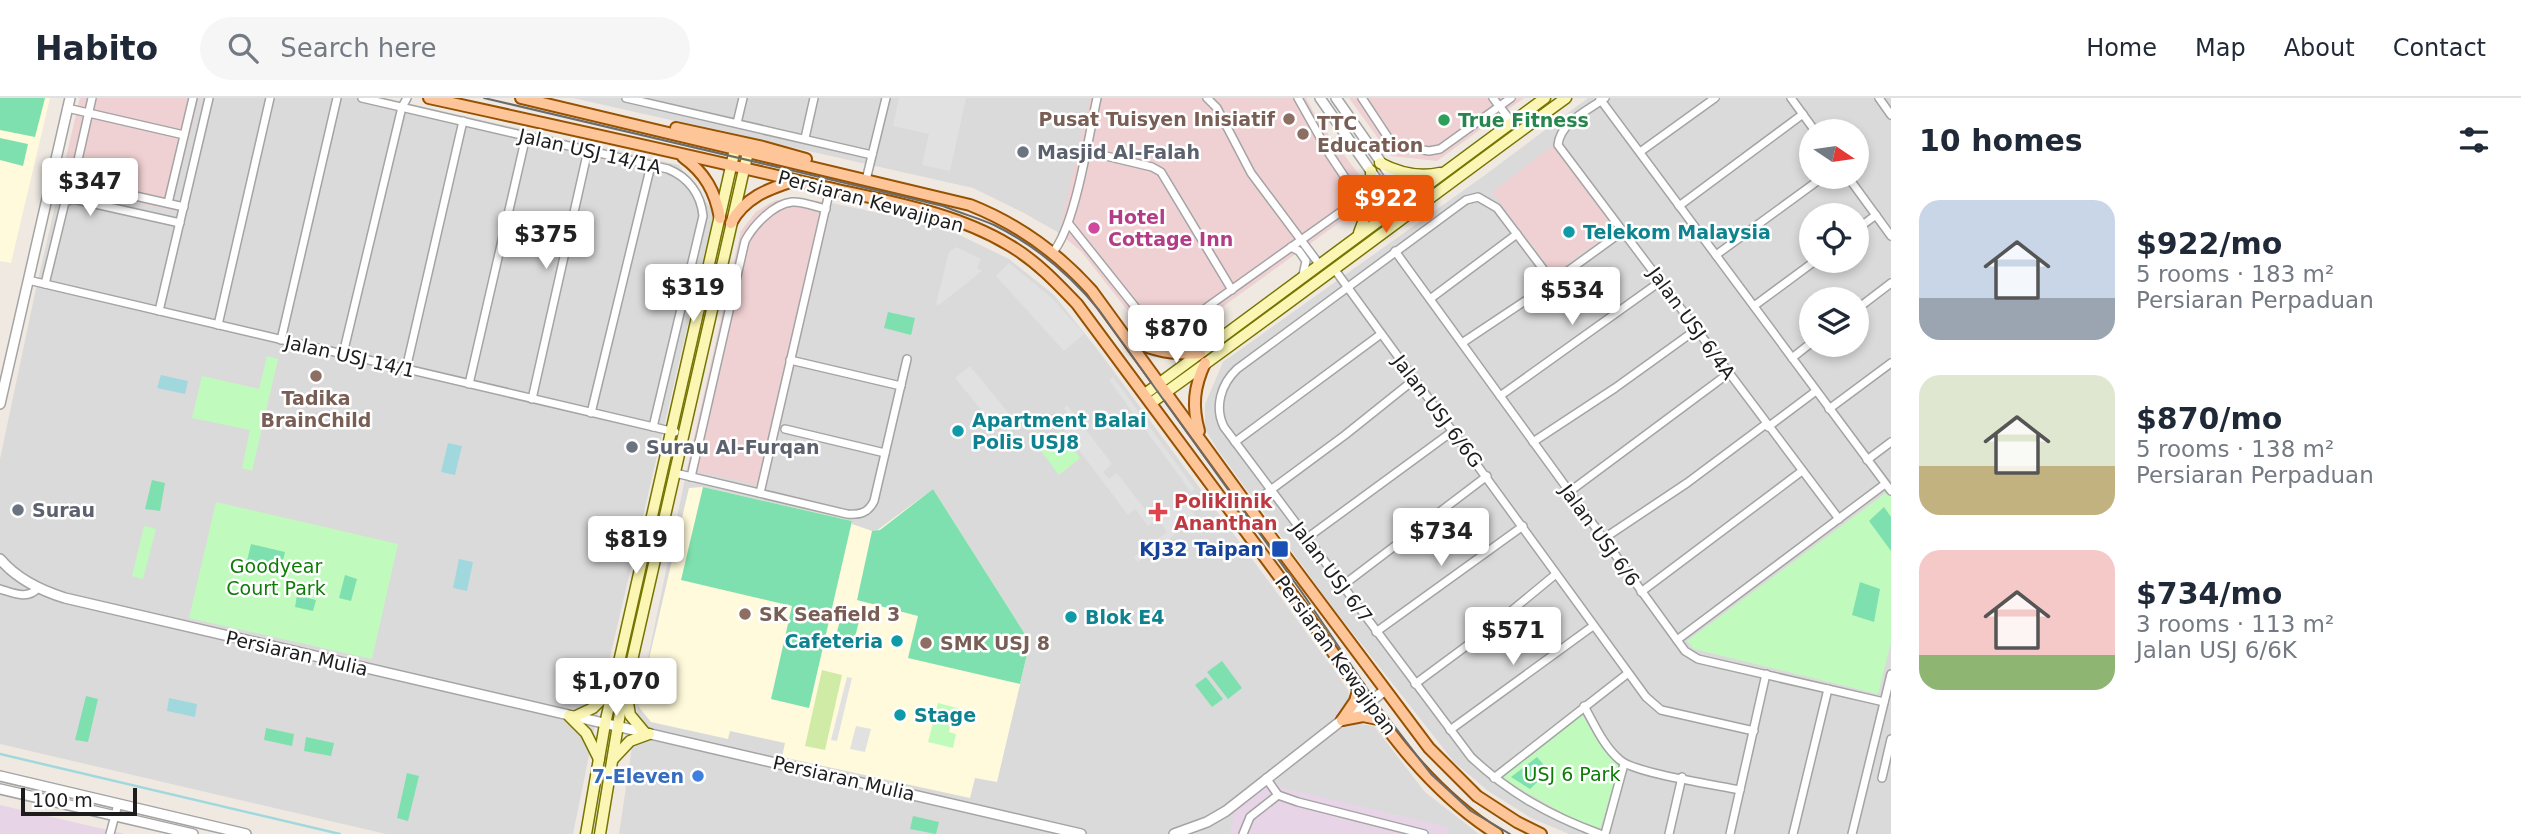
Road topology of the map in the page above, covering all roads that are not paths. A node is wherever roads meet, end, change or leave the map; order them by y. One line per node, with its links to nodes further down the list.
1 (70, 98): 32 (street)
2 (92, 98): 34 (street)
3 (193, 98): 43 (street)
4 (209, 98): 70 (street)
5 (270, 98): 105 (street)
6 (337, 98): 109 (street)
7 (362, 98): 31 (street, Jalan USJ 14/1A)
8 (407, 98): 31 (street)
9 (429, 98): 51 (main road, Persiaran Kewajipan)
10 (521, 98): 39 (main road, Persiaran Kewajipan)
11 (626, 98): 33 (street)
12 (671, 98): 33 (street)
13 (743, 98): 41 (street)
14 (814, 98): 45 (street)
15 (886, 98): 52 (street)
16 (1097, 98): 48 (street)
17 (1207, 98): 85 (street)
18 (1298, 98): 85 (street)
19 (1320, 98): 57 (street)
20 (1336, 98): 53 (street)
21 (1362, 98): 30 (street)
22 (1493, 98): 30 (street)
23 (1511, 98): 30 (street)
24 (1545, 98): 40 (main road)
25 (1566, 98): 42 (main road)
26 (1715, 98): 50 (street)
27 (1791, 98): 35 (street)
28 (1879, 98): 36 (street)
29 (1602, 99): 50 (street); 81 (street, Jalan USJ 6/4A)
30 (1499, 106): 40 (street)
31 (402, 107): 38 (street, Jalan USJ 14/1A); 112 (street)
32 (67, 108): 34 (street); 60 (street)
33 (669, 108): 41 (street)
34 (89, 113): 43 (street); 63 (street)
35 (1802, 114): 37 (street); 69 (street)
36 (1891, 115)
37 (1806, 119)
38 (463, 121): 44 (street, Jalan USJ 14/1A); 118 (street)
39 (618, 121): 46 (main road, Persiaran Kewajipan); 59 (main road, Persiaran Kewajipan)
40 (1512, 122): 42 (street); 58 (main road)
41 (737, 123): 45 (street)
42 (1519, 132): 73 (main road)
43 (184, 135): 68 (street)
44 (526, 136): 47 (street, Jalan USJ 14/1A); 121 (street)
45 (805, 138): 52 (street)
46 (736, 149): 49 (main road, Persiaran Kewajipan); 55 (main road)
47 (589, 150): 54 (street, Jalan USJ 14/1A); 127 (street)
48 (1085, 151): 80 (street); 100 (street)
49 (747, 152): 56 (main road); 59 (main road, Persiaran Kewajipan)
50 (1640, 152): 69 (street)
51 (679, 153): 55 (main road, Persiaran Kewajipan); 76 (main road)
52 (872, 155): 62 (street)
53 (1380, 163): 58 (main road); 67 (street)
54 (651, 165): 130 (street); 132 (street, Jalan USJ 14/1A)
55 (732, 165): 56 (main road, Persiaran Kewajipan); 76 (main road)
56 (744, 168): 61 (main road, Persiaran Kewajipan); 79 (main road)
57 (1371, 171): 71 (street); 84 (main road)
58 (1445, 172): 67 (main road)
59 (851, 176): 62 (main road, Persiaran Kewajipan)
60 (51, 177): 63 (street); 94 (street)
61 (796, 180): 64 (main road, Persiaran Kewajipan); 79 (main road)
62 (866, 180): 88 (main road, Persiaran Kewajipan)
63 (73, 182): 68 (street)
64 (830, 189): 72 (street); 126 (main road, Persiaran Kewajipan)
65 (1807, 189): 89 (street)
66 (1857, 189): 74 (street)
67 (1407, 200): 71 (main road); 73 (street)
68 (168, 203): 70 (street)
69 (1679, 206): 89 (street)
70 (184, 207): 78 (street)
71 (1396, 208): 75 (street); 84 (main road)
72 (826, 209): 116 (street); 146 (street)
73 (1414, 209): 75 (main road)
74 (1876, 215): 77 (street); 83 (street)
75 (1403, 217): 91 (main road)
76 (720, 218): 135 (main road)
77 (1869, 220)
78 (180, 223): 97 (street); 104 (street)
79 (731, 223): 136 (main road)
80 (1069, 224): 88 (street); 100 (street)
81 (1623, 231): 95 (street, Jalan USJ 6/4A); 96 (street)
82 (1517, 234): 87 (street, Jalan USJ 6/7); 96 (street); 101 (street)
83 (1891, 236)
84 (1357, 237): 90 (main road)
85 (1301, 240): 86 (street); 90 (street)
86 (1292, 247): 93 (street); 100 (street)
87 (1395, 251): 99 (street, Jalan USJ 6/7); 101 (street, Jalan USJ 6/6)
88 (1052, 253): 107 (main road, Persiaran Kewajipan)
89 (1716, 255): 103 (street)
90 (1318, 264): 93 (main road)
91 (1335, 270): 99 (street, Jalan USJ 6/6G); 113 (main road)
92 (1799, 273): 103 (street)
93 (1303, 275): 113 (main road)
94 (28, 281): 97 (street, Jalan USJ 14/1); 128 (street)
95 (1661, 281): 106 (street, Jalan USJ 6/4A); 125 (street)
96 (1553, 282): 110 (street)
97 (45, 284): 104 (street, Jalan USJ 14/1)
98 (1891, 284): 102 (street)
99 (1347, 286): 108 (street, Jalan USJ 6/6G); 138 (street, Jalan USJ 6/7)
100 (1232, 290)
101 (1430, 299): 110 (street, Jalan USJ 6/6)
102 (1869, 300)
103 (1754, 306): 114 (street)
104 (159, 311): 105 (street, Jalan USJ 14/1)
105 (218, 325): 109 (street, Jalan USJ 14/1)
106 (1697, 329): 119 (street, Jalan USJ 6/4A); 139 (street)
107 (1123, 334): 113 (main road); 123 (main road, Persiaran Kewajipan)
108 (1381, 334): 120 (street, Jalan USJ 6/6G); 138 (street)
109 (281, 340): 112 (street, Jalan USJ 14/1)
110 (1462, 343): 125 (street, Jalan USJ 6/6)
111 (1799, 352): 114 (street)
112 (343, 354): 118 (street, Jalan USJ 14/1)
113 (1203, 358): 123 (main road); 137 (main road)
114 (1792, 358): 124 (street)
115 (907, 359): 122 (street)
116 (790, 360): 122 (street); 150 (street)
117 (1891, 363): 129 (street)
118 (406, 369): 121 (street, Jalan USJ 14/1)
119 (1729, 373): 131 (street, Jalan USJ 6/4A); 149 (street)
120 (1415, 379): 134 (street, Jalan USJ 6/6G); 148 (street)
121 (469, 384): 127 (street, Jalan USJ 14/1)
122 (901, 386): 141 (street)
123 (1162, 388): 126 (main road); 137 (main road, Persiaran Kewajipan)
124 (1816, 391): 129 (street); 131 (street)
125 (1500, 396): 139 (street, Jalan USJ 6/6)
126 (1148, 398): 171 (main road, Persiaran Kewajipan)
127 (531, 399): 130 (street, Jalan USJ 14/1)
128 (0, 404)
129 (1829, 408): 142 (street)
130 (591, 412): 132 (street, Jalan USJ 14/1)
131 (1767, 425): 143 (street, Jalan USJ 6/4A); 155 (street)
132 (653, 427): 135 (street, Jalan USJ 14/1)
133 (785, 429): 141 (street)
134 (1453, 431): 145 (street, Jalan USJ 6/6G); 154 (street)
135 (671, 432): 136 (street, Jalan USJ 14/1); 170 (main road)
136 (684, 433): 144 (main road)
137 (1201, 439): 151 (main road, Persiaran Kewajipan)
138 (1235, 442): 148 (street, Jalan USJ 6/7)
139 (1533, 442): 149 (street, Jalan USJ 6/6)
140 (1891, 442): 142 (street)
141 (885, 453): 150 (street)
142 (1867, 460): 147 (street)
143 (1802, 471): 152 (street, Jalan USJ 6/4A); 161 (street)
144 (675, 473): 146 (street); 169 (main road)
145 (1487, 476): 153 (street, Jalan USJ 6/6G); 158 (street)
146 (691, 477): 150 (street)
147 (1888, 487): 152 (street)
148 (1271, 490): 151 (street); 154 (street, Jalan USJ 6/7)
149 (1569, 492): 155 (street, Jalan USJ 6/6)
150 (760, 493)
151 (1249, 506): 173 (main road, Persiaran Kewajipan)
152 (1839, 519): 164 (street)
153 (1523, 526): 157 (street, Jalan USJ 6/6G); 163 (street)
154 (1307, 538): 158 (street, Jalan USJ 6/7)
155 (1603, 539): 161 (street, Jalan USJ 6/6)
156 (0, 559): 159 (street, Persiaran Mulia)
157 (1556, 574): 162 (street, Jalan USJ 6/6G); 168 (street)
158 (1342, 586): 163 (street, Jalan USJ 6/7)
159 (38, 588): 160 (street); 177 (street, Persiaran Mulia)
160 (0, 589)
161 (1642, 592): 164 (street, Jalan USJ 6/6)
162 (1593, 626): 165 (street, Jalan USJ 6/6G); 182 (street)
163 (1376, 632): 168 (street, Jalan USJ 6/7)
164 (1677, 640): 166 (street, Jalan USJ 6/6)
165 (1628, 674): 176 (street); 183 (street, Jalan USJ 6/6G)
166 (1766, 674): 172 (street, Jalan USJ 6/6); 183 (street)
167 (1891, 676): 174 (street)
168 (1415, 684): 182 (street, Jalan USJ 6/7)
169 (626, 686): 181 (main road); 184 (main road)
170 (614, 687): 177 (main road); 180 (main road)
171 (1359, 687): 175 (main road, Persiaran Kewajipan); 178 (main road)
172 (1828, 689): 174 (street, Jalan USJ 6/6); 213 (street)
173 (1385, 690): 175 (street); 209 (main road, Persiaran Kewajipan)
174 (1884, 702): 214 (street)
175 (1369, 703): 178 (street); 179 (main road, Persiaran Kewajipan)
176 (1584, 706): 188 (street); 193 (street)
177 (572, 716): 180 (street, Persiaran Mulia); 186 (main road)
178 (1342, 720): 179 (main road); 191 (street)
179 (1382, 720): 208 (main road, Persiaran Kewajipan)
180 (605, 724): 181 (street, Persiaran Mulia); 186 (main road)
181 (617, 727): 184 (street, Persiaran Mulia); 187 (main road)
182 (1450, 730): 193 (street, Jalan USJ 6/7)
183 (1754, 731): 195 (street)
184 (647, 733): 187 (main road); 204 (street, Persiaran Mulia)
185 (1891, 738): 192 (street)
186 (599, 759): 202 (main road)
187 (610, 763): 203 (main road)
188 (1624, 764): 190 (street); 210 (street)
189 (0, 776): 197 (street)
190 (1682, 777): 195 (street); 211 (street)
191 (1266, 778): 196 (street); 205 (street)
192 (1882, 778)
193 (1494, 779): 210 (street, Jalan USJ 6/7)
194 (0, 789): 198 (street)
195 (1740, 790): 212 (street)
196 (1278, 795): 206 (street); 207 (street)
197 (118, 804): 198 (street); 201 (street)
198 (114, 816): 199 (street); 200 (street)
199 (110, 834)
200 (193, 834)
201 (246, 834)
202 (586, 834)
203 (600, 834)
204 (1081, 834)
205 (1174, 834)
206 (1243, 834)
207 (1424, 834)
208 (1497, 834)
209 (1541, 834)
210 (1603, 834)
211 (1669, 834)
212 (1730, 834)
213 (1793, 834)
214 (1852, 834)

